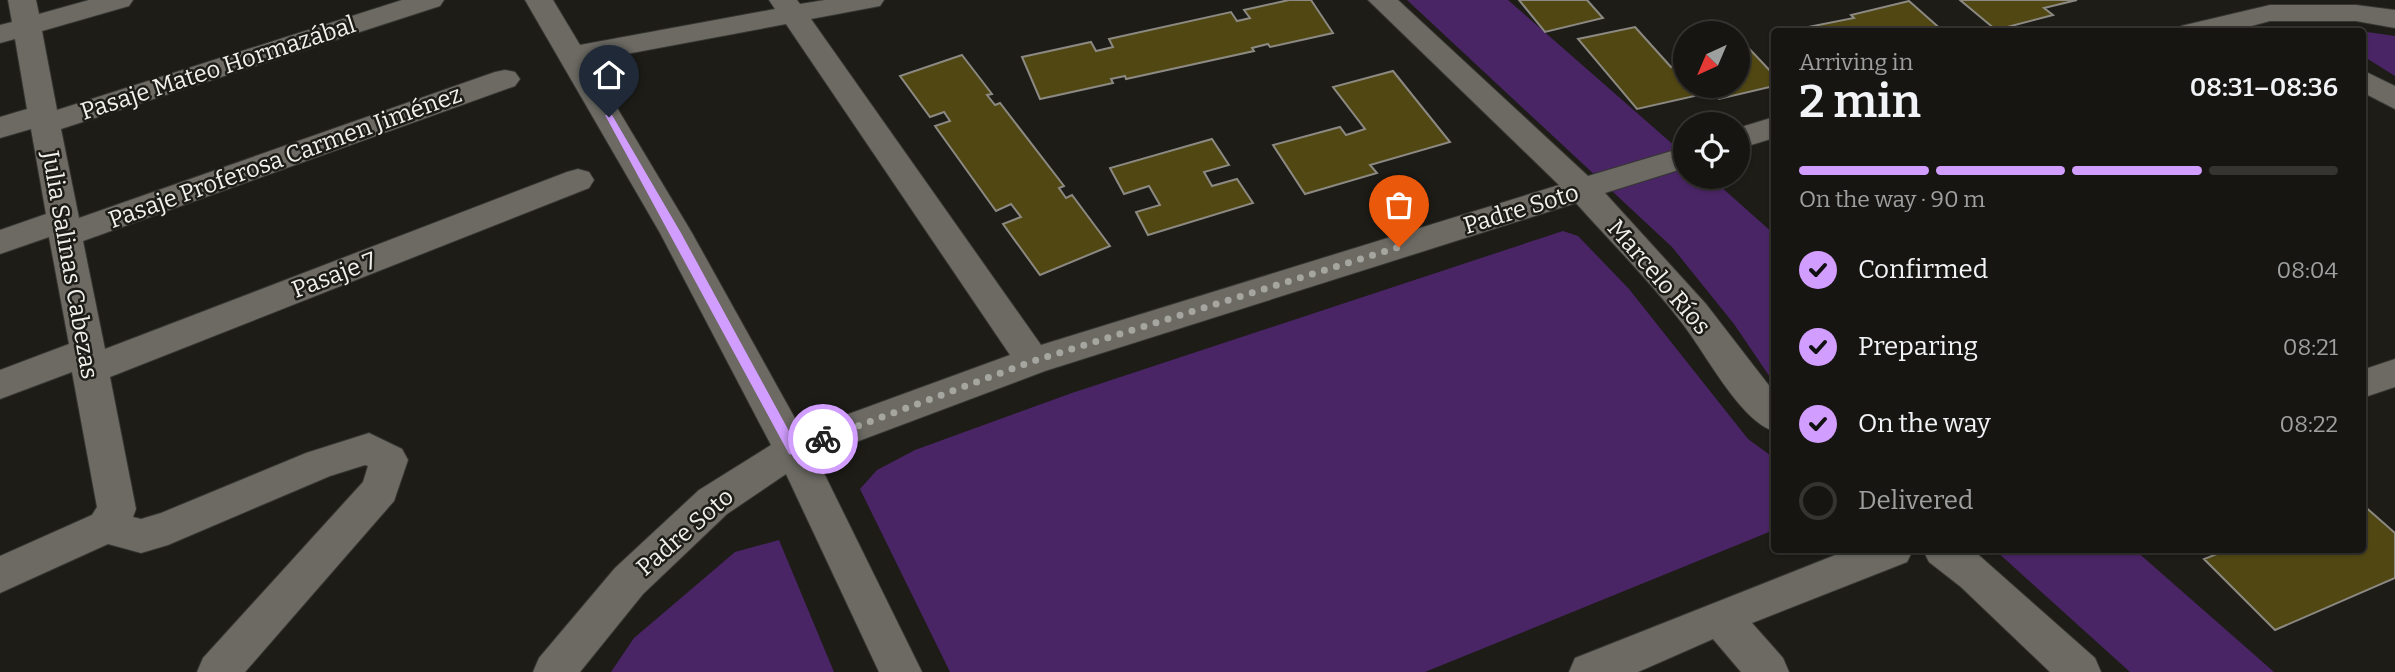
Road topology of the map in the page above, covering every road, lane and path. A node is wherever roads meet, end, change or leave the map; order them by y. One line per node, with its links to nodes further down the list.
1 (118, 0): 10 (street)
2 (430, 0): 17 (street, Pasaje Mateo Hormazábal)
3 (539, 0): 13 (street)
4 (870, 0): 7 (street)
5 (1382, 0): 23 (street, Marcelo Ríos)
6 (2221, 0): 8 (street)
7 (788, 7): 13 (street); 27 (street)
8 (2252, 17): 9 (street); 11 (street); 12 (street)
9 (2395, 19)
10 (16, 20): 17 (street, Julia Salinas Cabezas)
11 (2207, 28)
12 (2271, 28)
13 (572, 55): 32 (street)
14 (505, 79): 24 (street, Pasaje Proferosa Carmen Jiménez)
15 (2366, 81): 16 (street)
16 (2395, 99)
17 (44, 119): 18 (street, Pasaje Mateo Hormazábal); 24 (street, Julia Salinas Cabezas)
18 (0, 128)
19 (1771, 128): 20 (street)
20 (1750, 135)
21 (1673, 161): 23 (street, Padre Soto)
22 (578, 180): 26 (street, Pasaje 7)
23 (1583, 190): 27 (street, Padre Soto); 31 (street, Marcelo Ríos)
24 (63, 228): 25 (street, Pasaje Proferosa Carmen Jiménez); 26 (street, Julia Salinas Cabezas)
25 (0, 242)
26 (88, 361): 30 (street, Pasaje 7); 33 (street, Julia Salinas Cabezas)
27 (1033, 361): 32 (street, Padre Soto)
28 (2395, 373): 29 (street)
29 (2366, 383)
30 (0, 385)
31 (1771, 412)
32 (793, 450): 39 (street, Padre Soto); 40 (street)
33 (106, 527): 36 (street); 38 (street)
34 (1885, 553): 37 (street)
35 (1947, 553): 43 (street)
36 (0, 575)
37 (1720, 617): 41 (street); 42 (street)
38 (218, 672)
39 (554, 672)
40 (901, 672)
41 (1590, 672)
42 (1768, 672)
43 (2081, 672)

